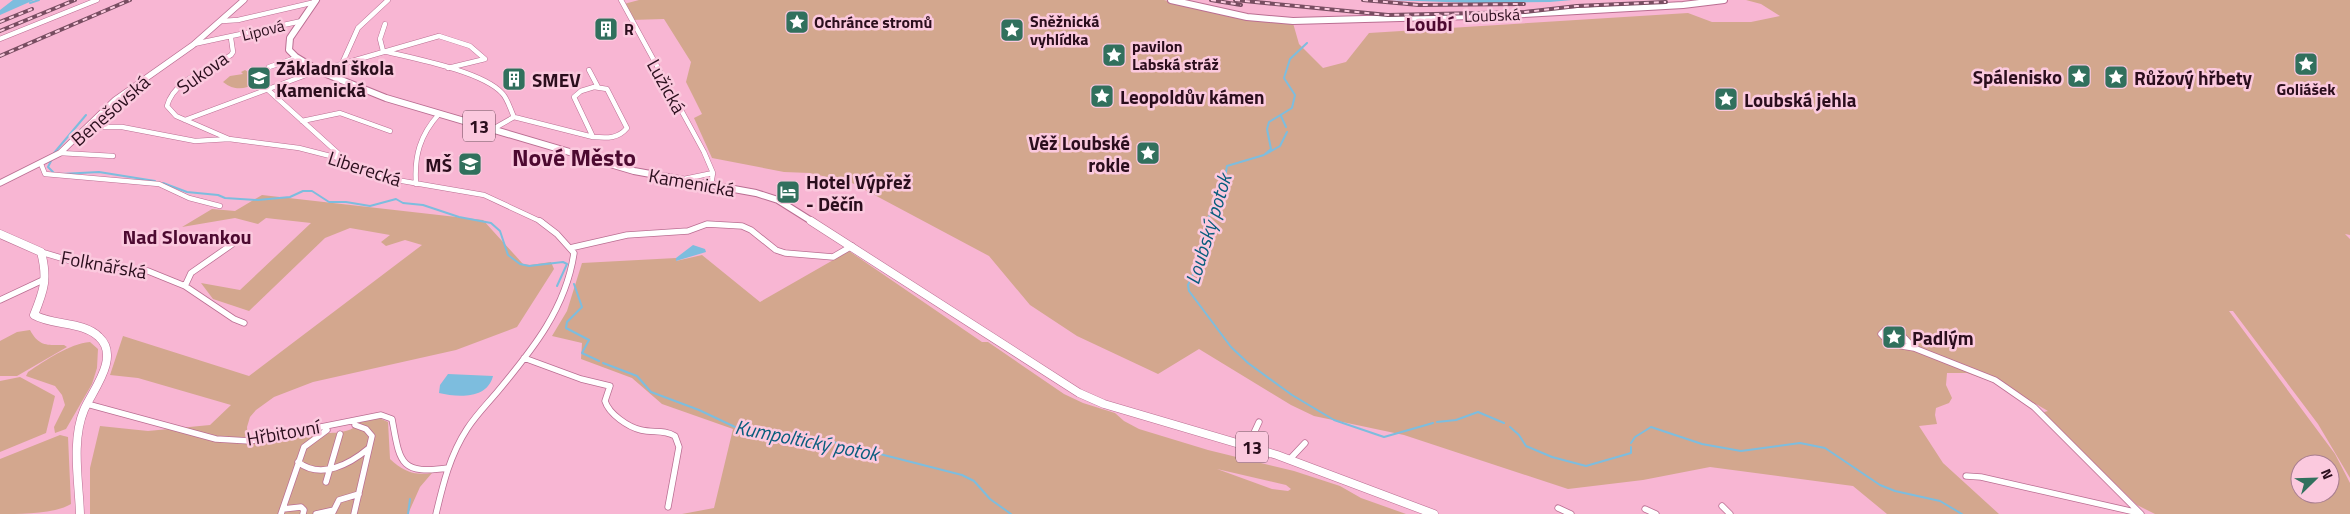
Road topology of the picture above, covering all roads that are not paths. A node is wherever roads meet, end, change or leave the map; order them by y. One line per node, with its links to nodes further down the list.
1 (96, 0): 12 (street)
2 (242, 0): 9 (main road, Benešovská)
3 (250, 0): 9 (main road)
4 (388, 0): 17 (street)
5 (621, 0): 40 (street, Lužická)
6 (1172, 0): 7 (main road, Loubská)
7 (1724, 0)
8 (316, 1): 9 (street); 10 (main road)
9 (222, 21): 14 (main road, Benešovská)
10 (303, 21): 13 (street, Lipová); 16 (main road)
11 (385, 24): 15 (street)
12 (0, 38)
13 (230, 38): 14 (street, Lipová); 27 (street, Sukova)
14 (193, 44): 29 (main road, Benešovská)
15 (388, 52): 17 (street); 19 (street); 19 (street)
16 (296, 58): 18 (street); 21 (main road, Kamenická / 13)
17 (342, 64): 21 (street); 22 (street)
18 (269, 67)
19 (448, 68): 26 (street)
20 (589, 70): 23 (street)
21 (320, 71): 22 (main road, Kamenická / 13); 24 (street)
22 (336, 77): 25 (main road, Kamenická / 13)
23 (598, 87): 33 (street); 33 (street)
24 (267, 89): 27 (street); 28 (street)
25 (439, 114): 30 (main road, Kamenická / 13); 43 (street)
26 (514, 118): 30 (street); 33 (street)
27 (185, 120): 32 (street, Sukova)
28 (302, 120): 31 (street); 38 (street)
29 (89, 126): 35 (street, Liberecká); 36 (main road, Benešovská)
30 (492, 130): 41 (main road, Kamenická / 13)
31 (390, 131)
32 (218, 133): 34 (street, Sukova); 35 (street)
33 (593, 138)
34 (229, 139): 35 (street, Liberecká); 38 (street, Liberecká)
35 (207, 140)
36 (60, 153): 37 (street); 39 (main road, Benešovská)
37 (113, 156)
38 (335, 157): 43 (street, Liberecká)
39 (40, 164): 42 (main road, Benešovská); 45 (street)
40 (713, 173): 41 (street); 44 (street)
41 (681, 180): 44 (main road, Kamenická / 13)
42 (0, 183)
43 (416, 184): 49 (street, Liberecká)
44 (711, 185): 48 (main road, Kamenická / 13)
45 (220, 206)
46 (2, 237): 50 (main road, Folknářská)
47 (234, 243): 52 (street)
48 (853, 246): 49 (street); 63 (main road, Kamenická / 13)
49 (570, 248): 56 (street)
50 (41, 252): 51 (main road, Folknářská); 52 (street, Folknářská)
51 (46, 279): 53 (street); 57 (main road, Folknářská)
52 (185, 286): 54 (street, Folknářská)
53 (0, 300)
54 (244, 323)
55 (1914, 348): 55 (street); 78 (street)
56 (524, 358): 68 (street); 73 (street)
57 (87, 404): 68 (street, Hřbitovní); 79 (main road, Folknářská)
58 (1259, 422): 63 (street)
59 (355, 425): 64 (street)
60 (328, 430): 66 (street)
61 (340, 434): 67 (street)
62 (1306, 443): 65 (street)
63 (1248, 446): 65 (main road, 13)
64 (370, 447): 67 (street); 71 (street)
65 (1290, 459): 84 (main road, 13)
66 (298, 462): 67 (street); 76 (street)
67 (330, 468): 70 (street)
68 (448, 468): 83 (street)
69 (1966, 476): 78 (street)
70 (326, 482)
71 (359, 494): 77 (street); 82 (street)
72 (1722, 506): 87 (street)
73 (668, 507)
74 (1558, 508): 85 (street)
75 (1645, 509): 86 (street)
76 (282, 512): 80 (street)
77 (333, 512): 81 (street)
78 (2140, 513)
79 (80, 514)
80 (302, 514)
81 (316, 514)
82 (354, 514)
83 (436, 514)
84 (1434, 514)
85 (1571, 514)
86 (1656, 514)
87 (1730, 514)

